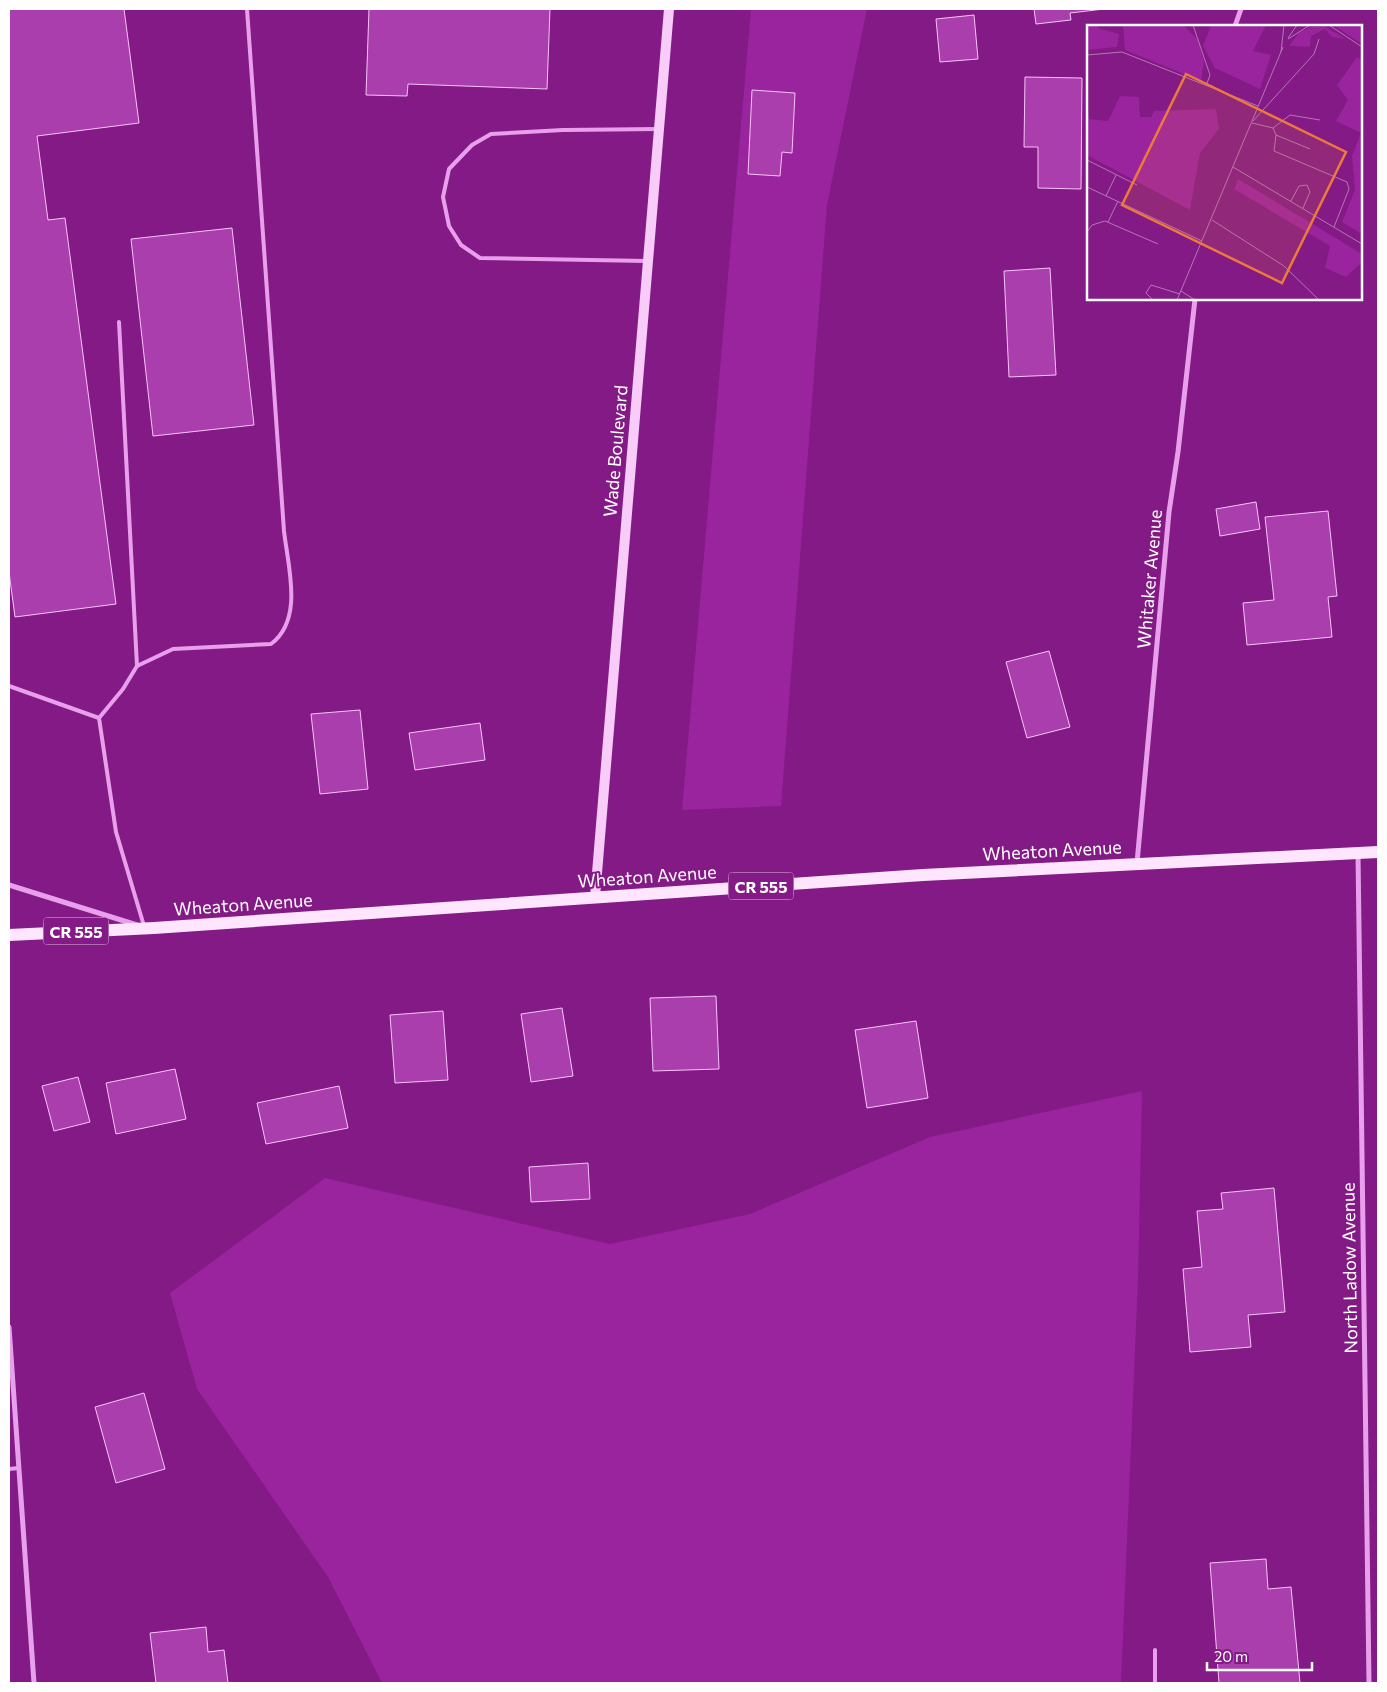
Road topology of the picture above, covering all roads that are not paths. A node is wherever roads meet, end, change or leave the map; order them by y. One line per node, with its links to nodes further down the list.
1 (247, 9): 9 (lane)
2 (669, 9): 5 (main road, Wade Boulevard)
3 (1241, 9): 4 (street)
4 (1235, 25)
5 (659, 129): 6 (main road, Wade Boulevard); 6 (lane)
6 (647, 261): 16 (main road, Wade Boulevard)
7 (1194, 300): 14 (street, Whitaker Avenue)
8 (119, 322): 9 (lane)
9 (137, 666): 11 (lane)
10 (9, 686): 11 (lane)
11 (99, 718): 17 (lane)
12 (1378, 852): 13 (main road, Wheaton Avenue / CR 555)
13 (1358, 853): 14 (main road, Wheaton Avenue / CR 555); 25 (street, North Ladow Avenue)
14 (1137, 863): 16 (main road, Wheaton Avenue / CR 555)
15 (9, 886): 17 (street)
16 (596, 897): 17 (main road, Wheaton Avenue / CR 555)
17 (144, 926): 18 (main road, Wheaton Avenue / CR 555)
18 (9, 935)
19 (9, 1327): 20 (street)
20 (19, 1468): 21 (lane); 23 (street)
21 (9, 1469)
22 (1155, 1650): 24 (lane)
23 (34, 1683)
24 (1155, 1683)
25 (1369, 1683)

